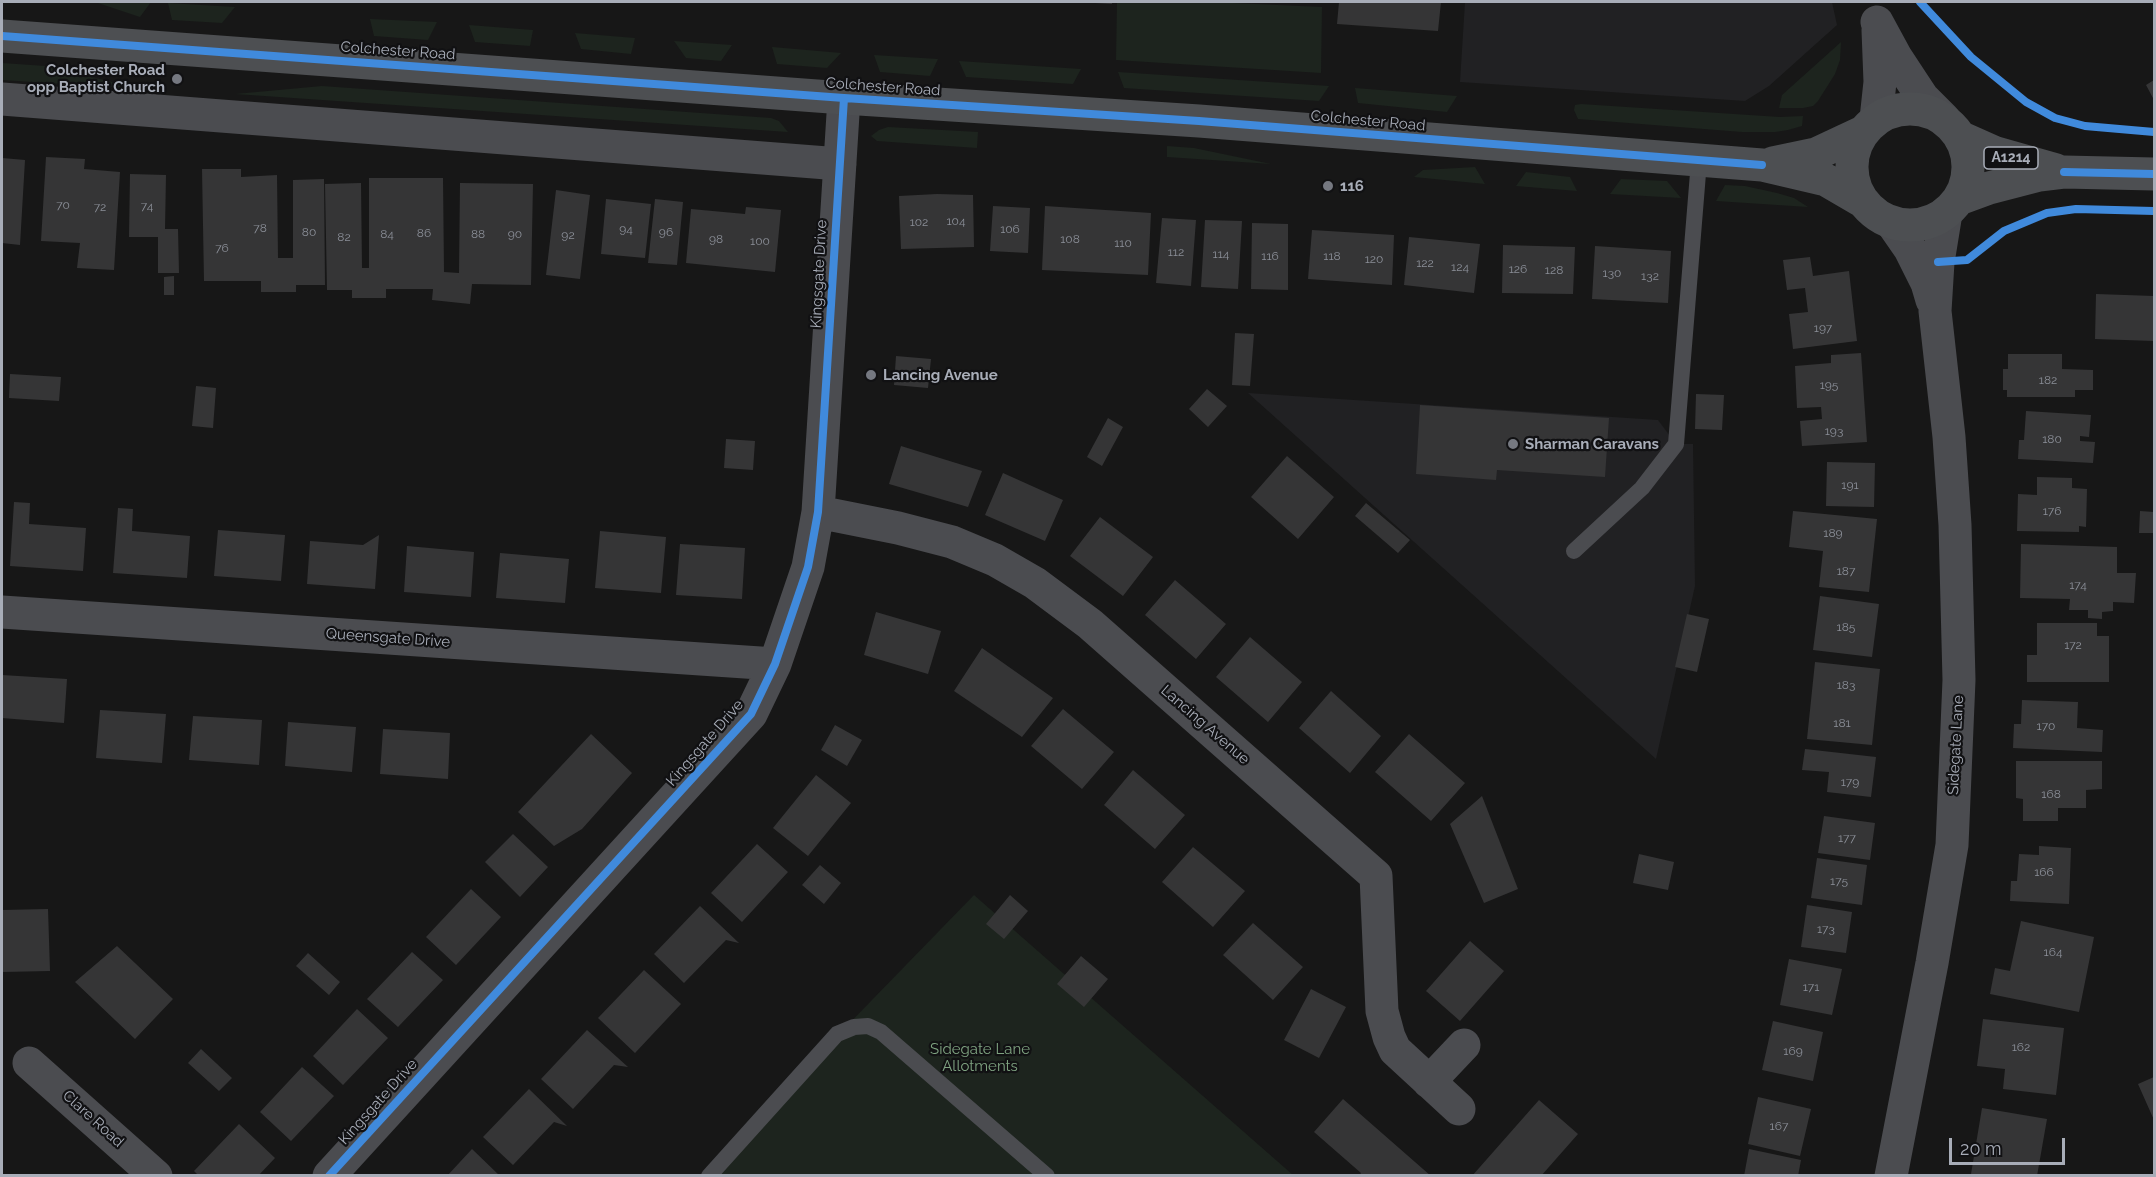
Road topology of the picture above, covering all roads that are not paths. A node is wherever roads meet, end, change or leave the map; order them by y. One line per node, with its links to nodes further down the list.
1 (1875, 11): 5 (street); 6 (street)
2 (2, 36): 3 (main road, Colchester Road)
3 (844, 98): 7 (main road, Colchester Road); 8 (street, Kingsgate Drive)
4 (2, 99): 8 (street)
5 (1870, 126): 6 (main road); 9 (main road, Colchester Road); 12 (main road)
6 (1952, 128): 10 (main road, A1214); 13 (main road)
7 (1699, 161): 9 (main road, Colchester Road); 17 (lane)
8 (840, 164): 16 (street, Kingsgate Drive)
9 (1762, 165): 12 (main road, Colchester Road)
10 (2064, 172): 11 (main road, A1214); 13 (main road, A1214)
11 (2154, 174)
12 (1862, 201): 14 (main road)
13 (1953, 206): 14 (main road); 15 (street, Sidegate Lane)
14 (1892, 223): 15 (street, Sidegate Lane)
15 (1935, 311): 28 (street, Sidegate Lane)
16 (818, 512): 19 (street, Kingsgate Drive); 22 (street, Lancing Avenue)
17 (1574, 550)
18 (2, 612): 19 (street, Queensgate Drive)
19 (775, 664): 25 (street, Kingsgate Drive)
20 (1464, 1045): 22 (street)
21 (29, 1063): 24 (street, Clare Road)
22 (1429, 1082): 23 (street, Lancing Avenue)
23 (1459, 1109)
24 (156, 1176)
25 (329, 1176)
26 (709, 1176): 27 (lane)
27 (1047, 1176)
28 (1891, 1176)

